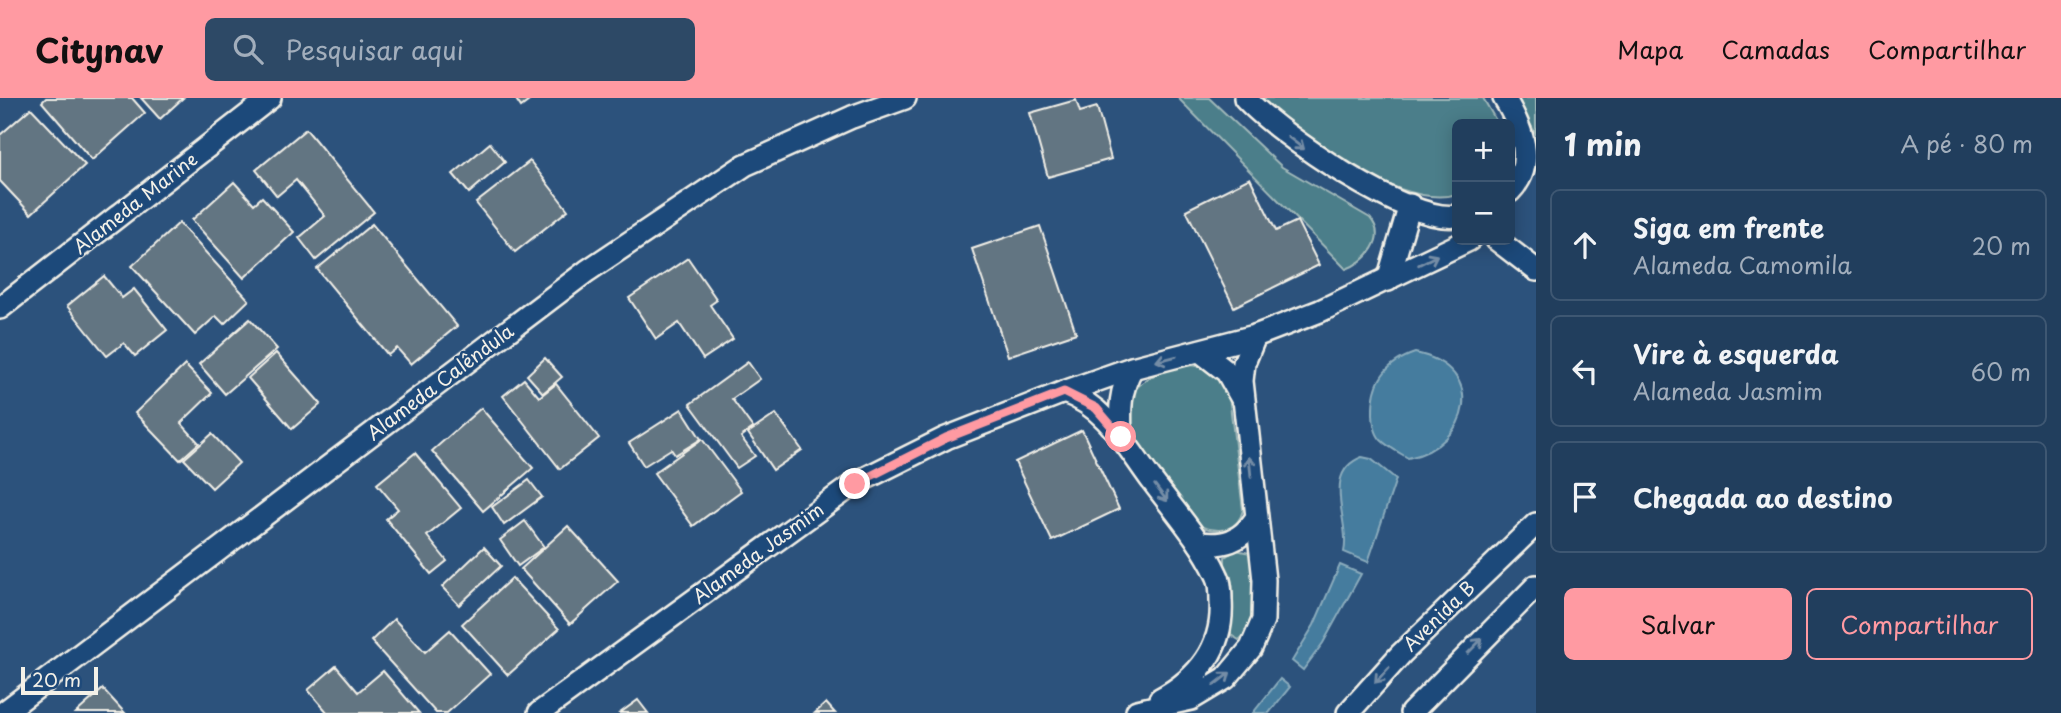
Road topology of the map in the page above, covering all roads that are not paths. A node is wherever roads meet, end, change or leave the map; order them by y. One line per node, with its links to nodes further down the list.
1 (270, 98): 13 (street, Alameda Marine)
2 (905, 98): 25 (street, Alameda Calêndula)
3 (1245, 98): 7 (street, one-way to 7)
4 (1504, 98): 5 (street)
5 (1533, 173): 6 (street)
6 (1515, 188)
7 (1410, 205): 8 (street); 12 (street)
8 (1452, 217)
9 (1459, 245): 12 (street, Alameda Jasmim, one-way to 9)
10 (1504, 245): 11 (street)
11 (1536, 270)
12 (1388, 280): 14 (street, Alameda Jasmim)
13 (0, 308)
14 (1255, 336): 15 (street, Alameda Jasmim); 18 (street)
15 (1200, 351): 16 (street, Alameda Jasmim, one-way to 16); 18 (street)
16 (1132, 368): 17 (street, Alameda Jasmim); 19 (street)
17 (1064, 392): 19 (street); 26 (street, Alameda Jasmim)
18 (1244, 402): 20 (street, one-way to 18)
19 (1121, 437): 22 (street, one-way to 22)
20 (1255, 520): 22 (street); 24 (street, one-way to 20)
21 (1536, 524): 27 (street, Avenida B, one-way to 27)
22 (1199, 543): 24 (street)
23 (1536, 586): 28 (street, one-way to 23)
24 (1135, 712)
25 (3, 713)
26 (539, 713)
27 (1348, 713)
28 (1411, 713)

